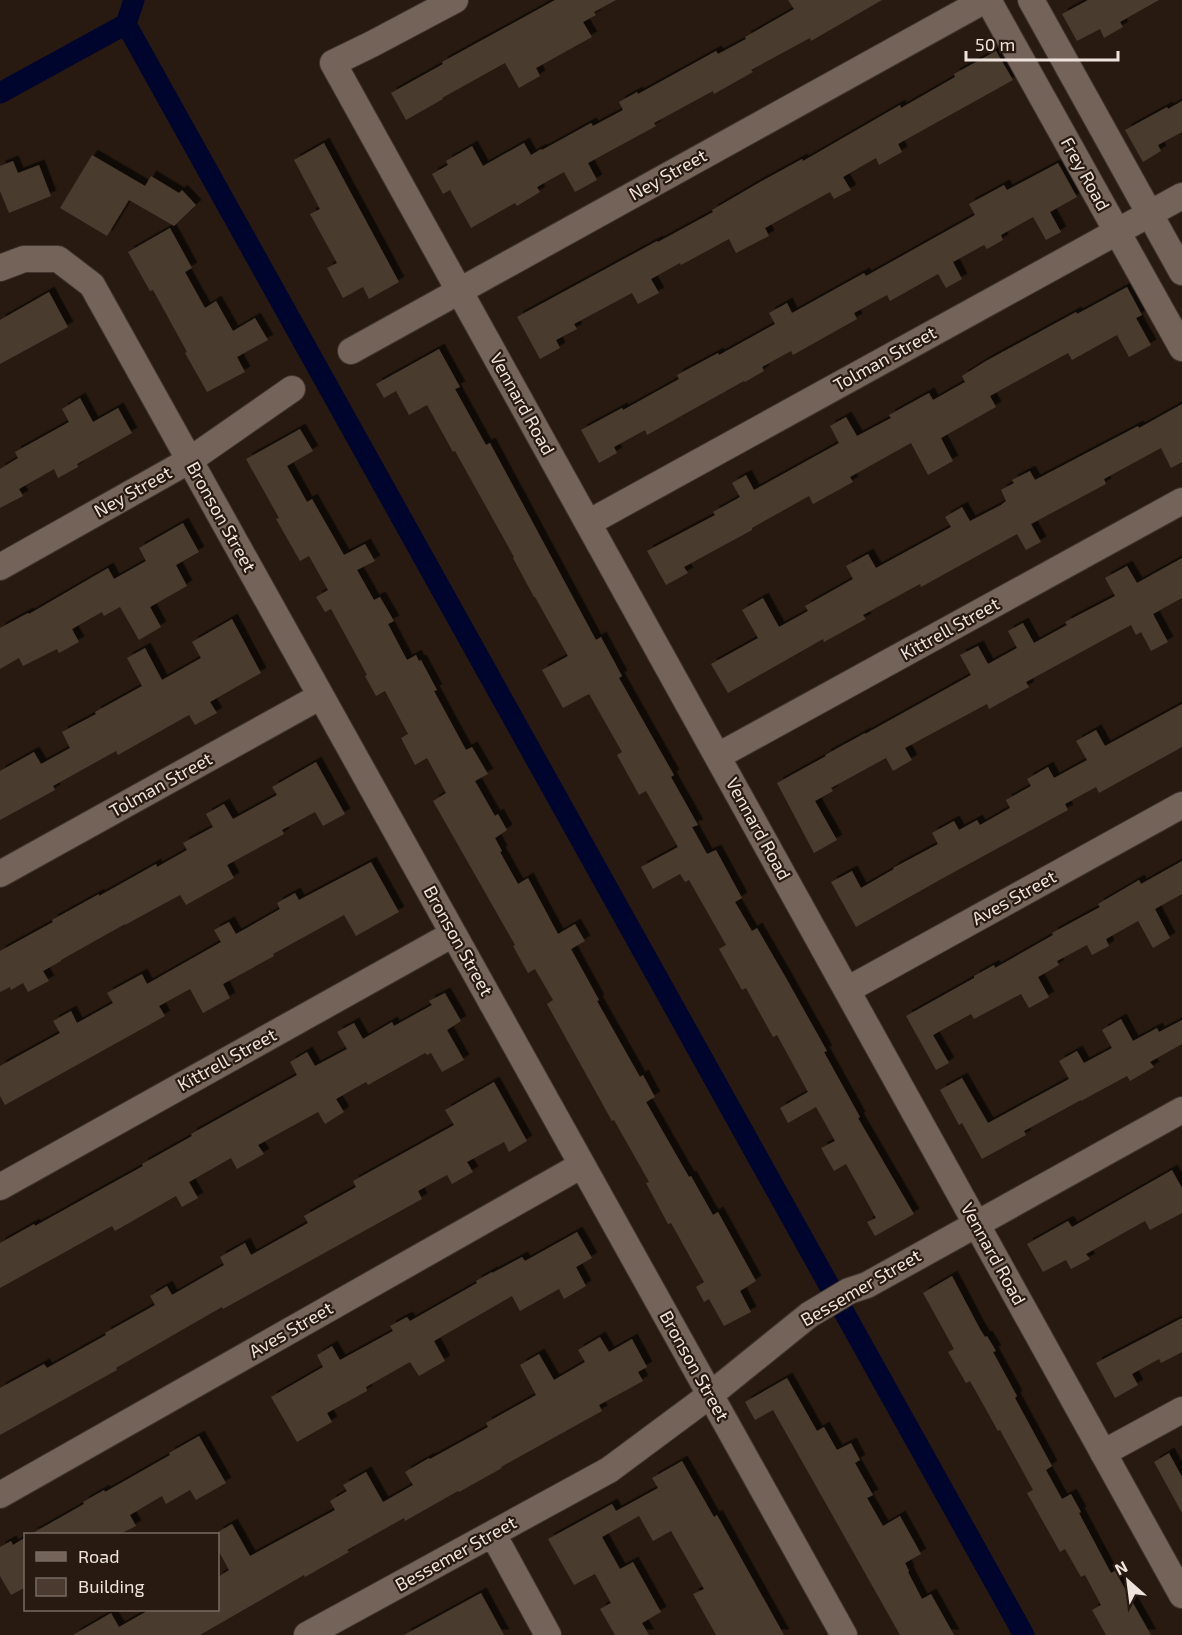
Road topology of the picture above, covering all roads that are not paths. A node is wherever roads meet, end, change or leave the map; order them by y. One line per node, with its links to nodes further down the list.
1 (455, 0): 9 (street, Vennard Road)
2 (987, 0): 6 (street, Frey Road); 9 (street, Ney Street)
3 (1031, 0): 5 (street, Frey Road)
4 (1182, 196): 5 (street, Tolman Street)
5 (1150, 214): 6 (street, Tolman Street); 8 (street, Frey Road)
6 (1117, 232): 10 (street, Frey Road); 15 (street, Tolman Street)
7 (0, 268): 13 (street, Bronson Street)
8 (1182, 272)
9 (459, 291): 11 (street, Ney Street); 15 (street, Vennard Road)
10 (1182, 348)
11 (351, 351)
12 (292, 389): 13 (street, Ney Street)
13 (190, 460): 16 (street, Ney Street); 17 (street, Bronson Street)
14 (1182, 501): 18 (street, Kittrell Street)
15 (588, 523): 18 (street, Vennard Road)
16 (0, 567)
17 (321, 696): 20 (street, Tolman Street); 21 (street, Bronson Street)
18 (718, 756): 22 (street, Vennard Road)
19 (1182, 805): 22 (street, Aves Street)
20 (0, 874)
21 (453, 934): 24 (street, Bronson Street); 25 (street, Kittrell Street)
22 (847, 990): 26 (street, Vennard Road)
23 (1182, 1110): 26 (street, Bessemer Street)
24 (582, 1165): 27 (street, Bronson Street); 30 (street, Aves Street)
25 (0, 1187)
26 (976, 1223): 27 (street, Bessemer Street); 29 (street, Vennard Road)
27 (710, 1395): 31 (street, Bessemer Street); 35 (street, Bronson Street)
28 (1182, 1410): 29 (street)
29 (1103, 1453): 32 (street, Vennard Road)
30 (0, 1495)
31 (493, 1534): 33 (street, Bessemer Street); 34 (street)
32 (1182, 1595)
33 (307, 1635)
34 (548, 1635)
35 (844, 1635)

